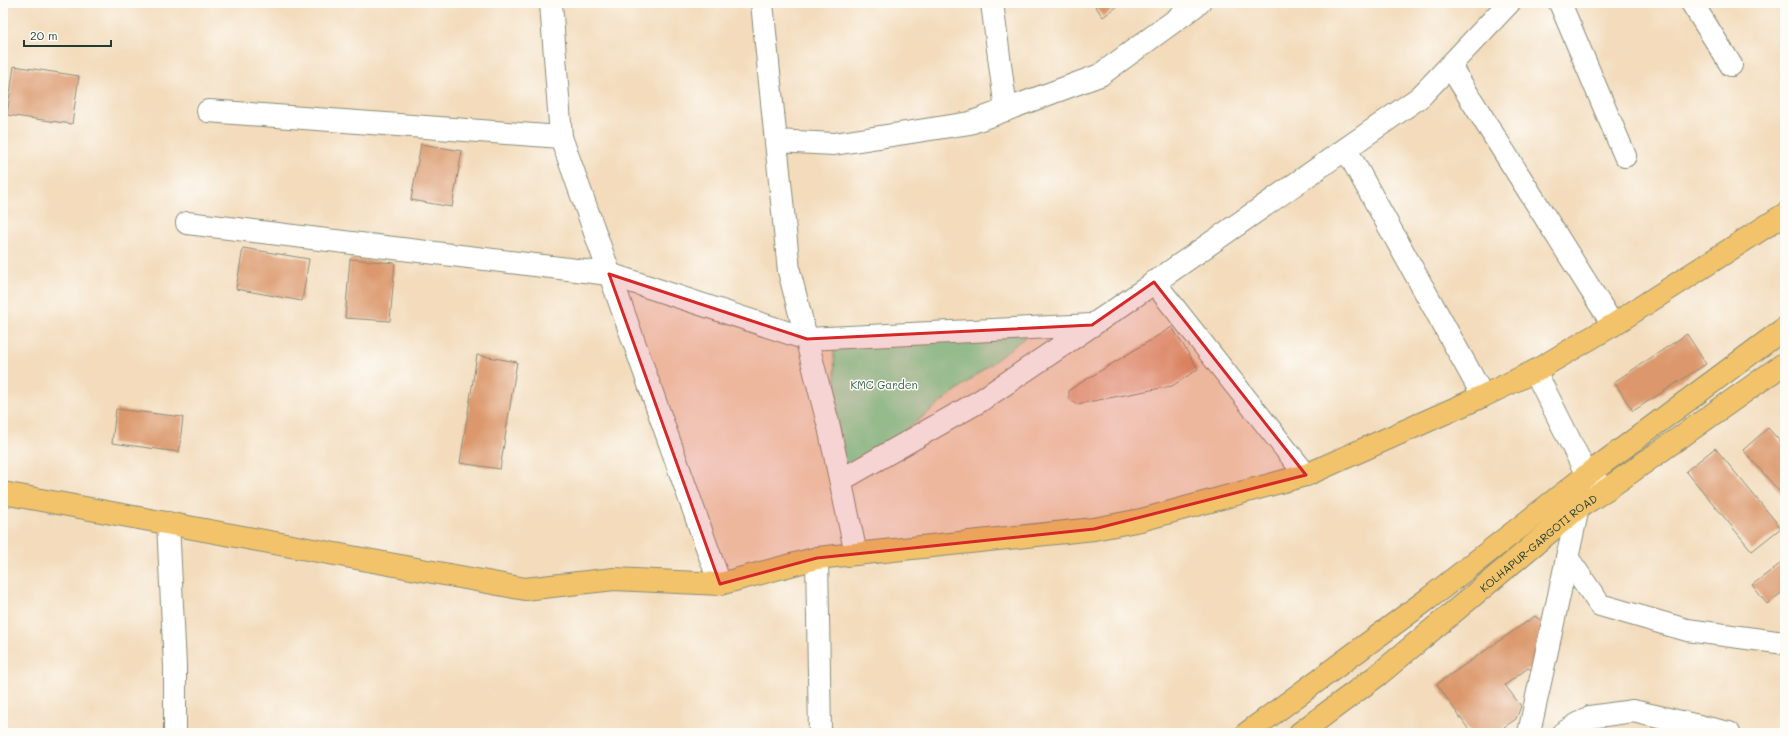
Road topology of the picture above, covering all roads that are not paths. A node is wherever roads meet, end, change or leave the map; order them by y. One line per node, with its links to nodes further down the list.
1 (551, 3): 12 (street)
2 (762, 3): 13 (street)
3 (992, 3): 10 (street)
4 (1200, 3): 10 (street)
5 (1509, 3): 9 (street)
6 (1560, 3): 15 (street)
7 (1692, 3): 8 (street)
8 (1731, 65)
9 (1450, 66): 14 (street); 21 (street)
10 (1006, 110): 13 (street)
11 (208, 111): 12 (street)
12 (561, 137): 18 (street)
13 (776, 140): 23 (street)
14 (1346, 149): 19 (street); 26 (street)
15 (1625, 156)
16 (1785, 214): 21 (main road)
17 (187, 224): 18 (street)
18 (609, 274): 23 (street); 37 (street)
19 (1154, 282): 20 (street); 27 (street)
20 (1092, 325): 23 (street); 29 (street)
21 (1613, 325): 25 (main road)
22 (1785, 328): 28 (main road)
23 (807, 339): 29 (street)
24 (1785, 363): 30 (main road, KOLHAPUR-GARGOTI ROAD)
25 (1535, 371): 26 (main road); 28 (street)
26 (1483, 396): 27 (main road)
27 (1306, 475): 34 (main road)
28 (1588, 475): 30 (street); 41 (main road)
29 (840, 480): 34 (street)
30 (1607, 489): 32 (main road, KOLHAPUR-GARGOTI ROAD)
31 (3, 493): 33 (main road)
32 (1578, 508): 35 (street); 42 (main road, KOLHAPUR-GARGOTI ROAD)
33 (168, 523): 37 (main road); 39 (street)
34 (856, 554): 36 (main road)
35 (1567, 557): 38 (street); 43 (street)
36 (817, 558): 37 (main road); 40 (street)
37 (720, 584)
38 (1785, 643)
39 (175, 733)
40 (820, 733)
41 (1247, 733)
42 (1300, 733)
43 (1528, 733)
44 (1563, 733): 45 (street)
45 (1729, 733)

